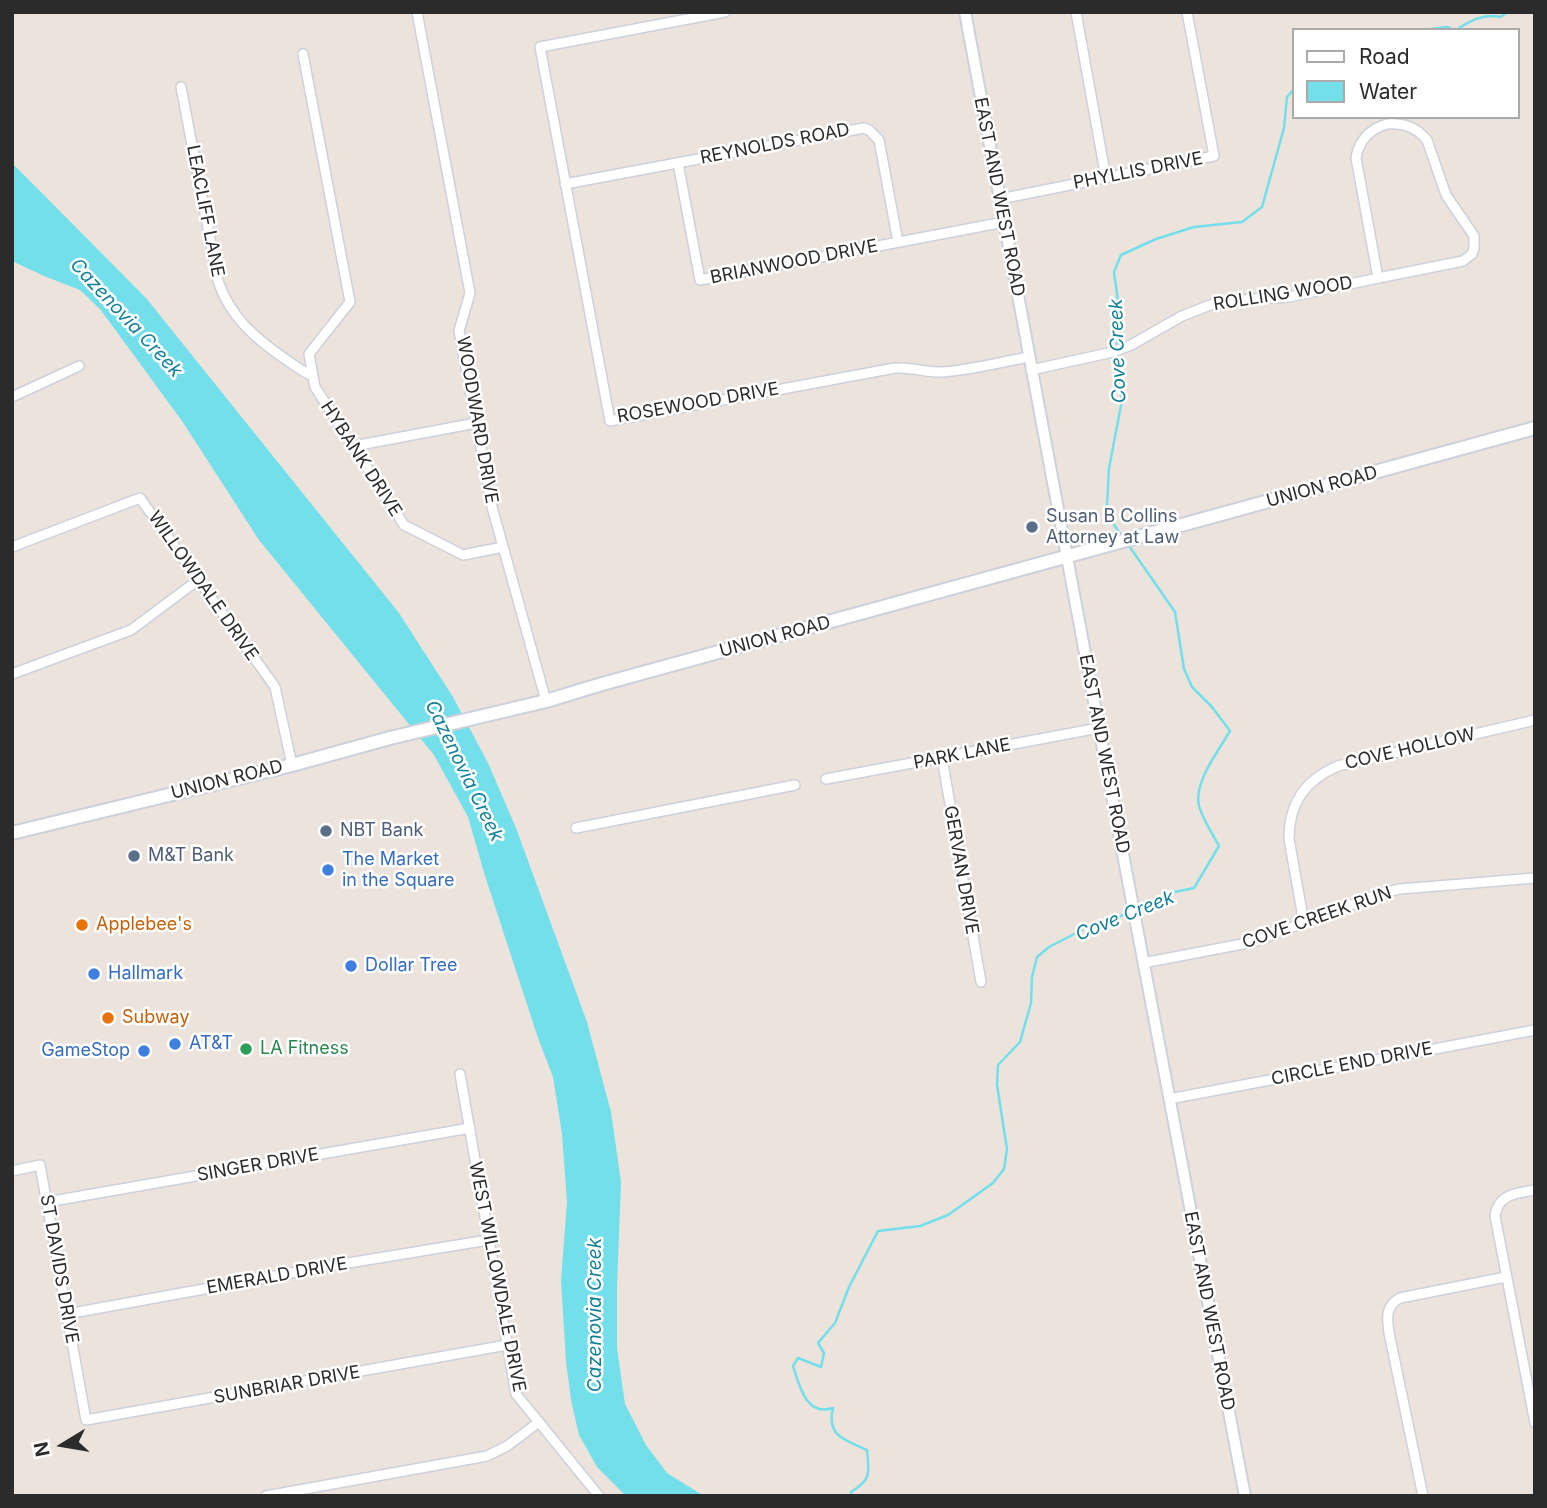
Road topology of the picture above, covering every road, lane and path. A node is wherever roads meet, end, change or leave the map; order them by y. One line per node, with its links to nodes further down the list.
1 (417, 12): 20 (street, WOODWARD DRIVE)
2 (725, 12): 10 (street, ROSEWOOD DRIVE)
3 (965, 12): 11 (street, EAST AND WEST ROAD)
4 (1076, 12): 9 (street)
5 (1186, 12): 9 (street, PHYLLIS DRIVE)
6 (303, 54): 18 (street)
7 (181, 87): 18 (street, LEACLIFF LANE)
8 (678, 163): 10 (street, REYNOLDS ROAD); 13 (street, REYNOLDS ROAD); 13 (street, BRIANWOOD DRIVE)
9 (1107, 177): 11 (street, PHYLLIS DRIVE)
10 (565, 184): 15 (street, ROSEWOOD DRIVE)
11 (1000, 199): 12 (street, EAST AND WEST ROAD)
12 (1004, 222): 13 (street, BRIANWOOD DRIVE); 15 (street, EAST AND WEST ROAD)
13 (898, 242)
14 (1378, 278): 14 (street, ROLLING WOOD); 17 (street, ROLLING WOOD)
15 (1029, 357): 17 (street, EAST AND WEST ROAD)
16 (79, 366): 19 (street)
17 (1031, 370): 25 (street, EAST AND WEST ROAD)
18 (313, 376): 22 (street, HYBANK DRIVE)
19 (12, 397)
20 (476, 423): 22 (street); 24 (street, WOODWARD DRIVE)
21 (1535, 428): 25 (main road, UNION ROAD)
22 (354, 446): 24 (street, HYBANK DRIVE)
23 (12, 547): 26 (street, WILLOWDALE DRIVE)
24 (503, 547): 28 (street, WOODWARD DRIVE)
25 (1066, 557): 28 (main road, UNION ROAD); 30 (street, EAST AND WEST ROAD)
26 (198, 580): 27 (street); 32 (street, WILLOWDALE DRIVE)
27 (12, 674)
28 (546, 701): 32 (main road, UNION ROAD)
29 (1535, 720): 38 (street, COVE HOLLOW)
30 (1098, 727): 31 (street, PARK LANE); 39 (street, EAST AND WEST ROAD)
31 (942, 758): 33 (street, PARK LANE); 40 (street, GERVAN DRIVE)
32 (292, 765): 36 (main road, UNION ROAD)
33 (826, 779)
34 (795, 785): 35 (street)
35 (576, 828)
36 (12, 833)
37 (1535, 878): 38 (street, COVE CREEK RUN)
38 (1304, 923): 39 (street, COVE CREEK RUN)
39 (1143, 963): 43 (street, EAST AND WEST ROAD)
40 (981, 982)
41 (1535, 1030): 43 (street, CIRCLE END DRIVE)
42 (460, 1074): 44 (street, WEST WILLOWDALE DRIVE)
43 (1169, 1099): 57 (street, EAST AND WEST ROAD)
44 (470, 1129): 47 (street, SINGER DRIVE); 48 (street, WEST WILLOWDALE DRIVE)
45 (12, 1171): 47 (street, ST DAVIDS DRIVE)
46 (1535, 1190): 49 (street)
47 (47, 1202): 50 (street, ST DAVIDS DRIVE)
48 (488, 1240): 50 (street, EMERALD DRIVE); 51 (street, WEST WILLOWDALE DRIVE)
49 (1506, 1277): 54 (street); 58 (street)
50 (67, 1314): 52 (street, ST DAVIDS DRIVE)
51 (507, 1345): 52 (street, SUNBRIAR DRIVE); 53 (street, WEST WILLOWDALE DRIVE)
52 (82, 1401)
53 (539, 1422): 55 (street); 56 (street, WEST WILLOWDALE DRIVE)
54 (1535, 1423)
55 (266, 1496)
56 (599, 1496)
57 (1245, 1496)
58 (1423, 1496)

